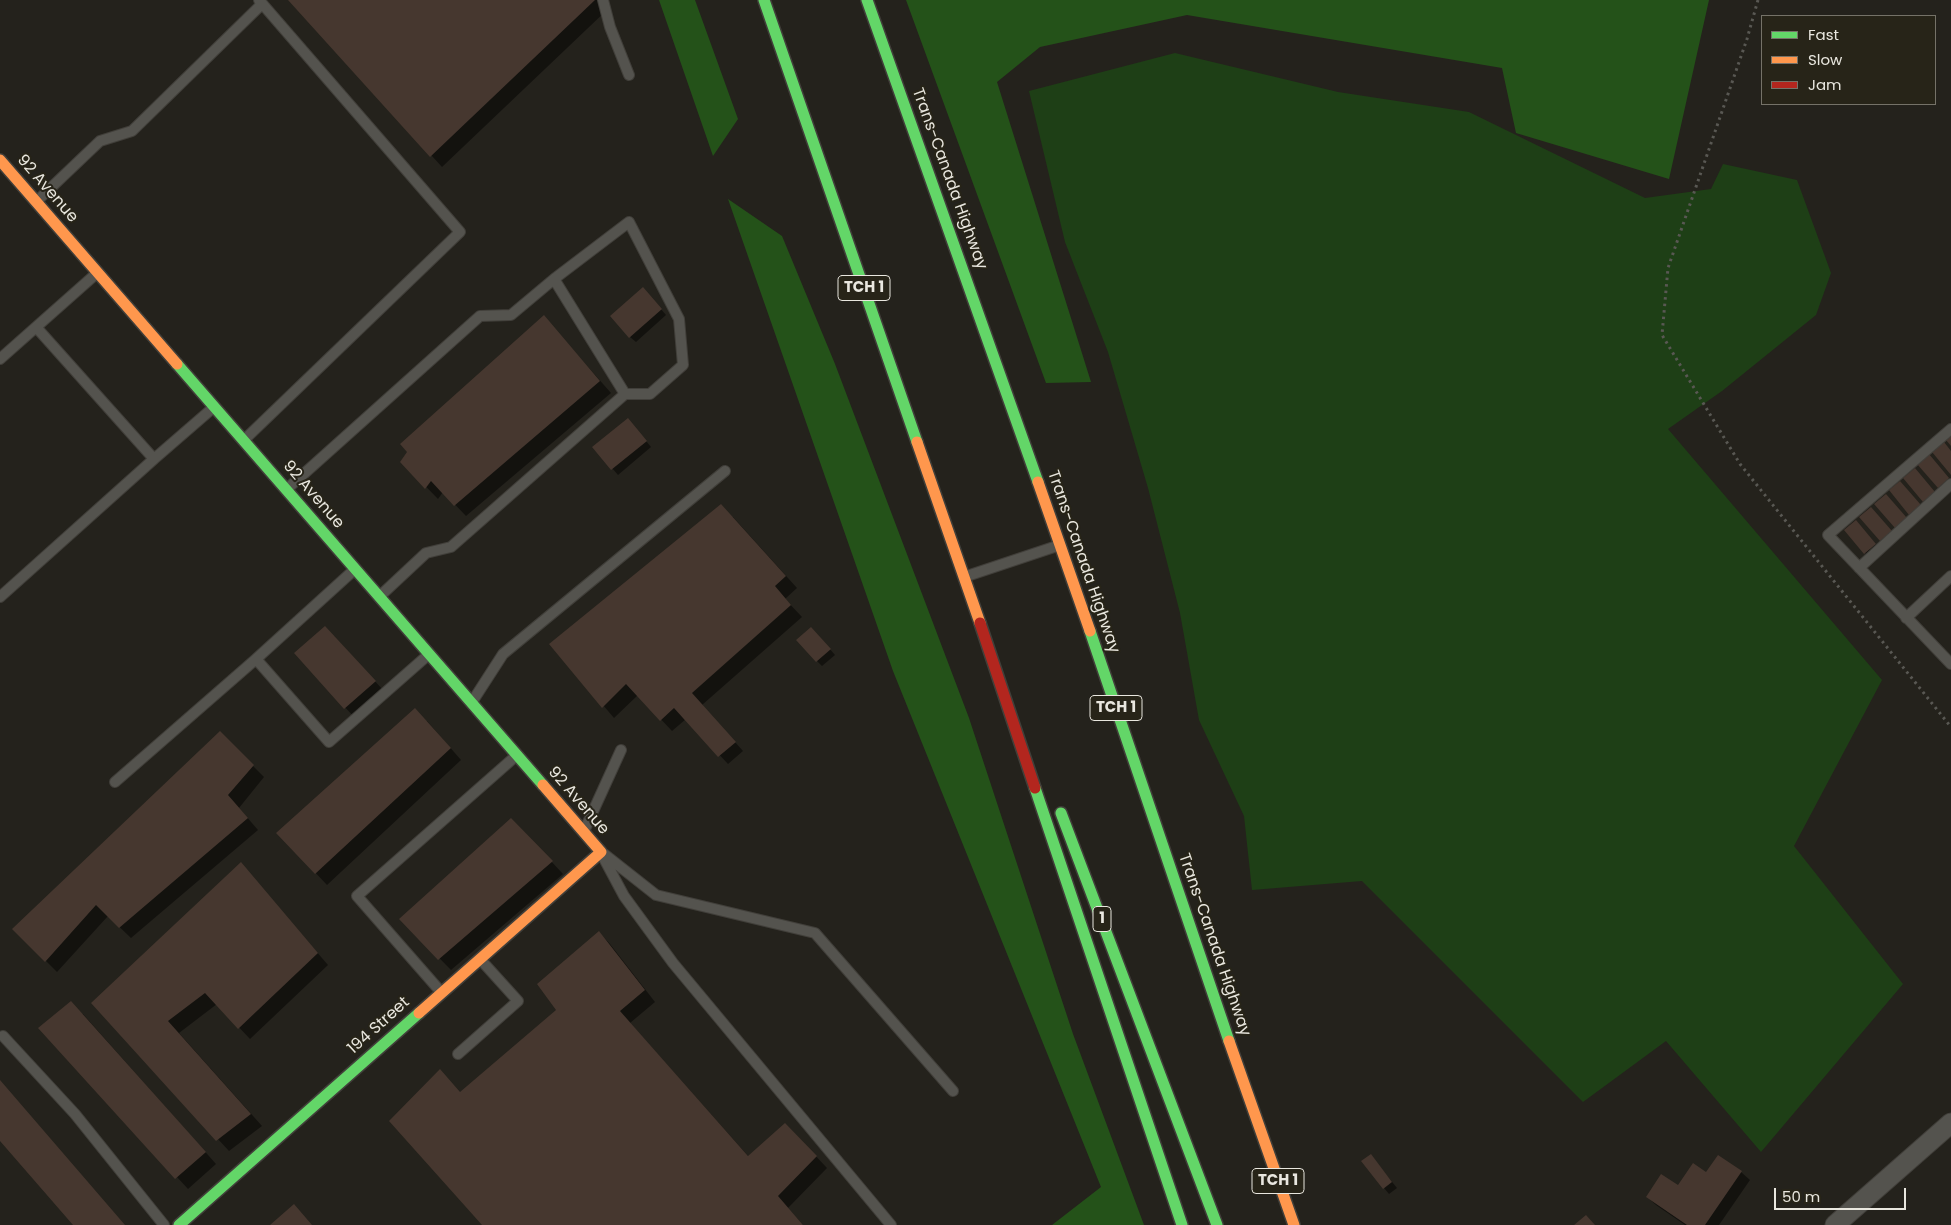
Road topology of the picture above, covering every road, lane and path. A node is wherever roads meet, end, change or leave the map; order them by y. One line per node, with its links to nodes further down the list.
1 (603, 0): 6 (lane)
2 (764, 0): 25 (main road, TCH 1)
3 (867, 0): 21 (main road, Trans-Canada Highway / TCH 1)
4 (1758, 0): 34 (path)
5 (260, 2): 8 (lane); 16 (lane)
6 (629, 75)
7 (0, 160): 8 (main road, 92 Avenue)
8 (36, 202): 9 (main road, 92 Avenue)
9 (98, 273): 11 (lane); 14 (main road, 92 Avenue)
10 (554, 279): 13 (lane); 13 (lane); 20 (lane)
11 (36, 327): 12 (lane); 17 (lane)
12 (0, 359)
13 (625, 394): 26 (lane)
14 (214, 407): 16 (main road, 92 Avenue); 17 (lane)
15 (1951, 429): 22 (lane)
16 (244, 440): 20 (main road, 92 Avenue)
17 (154, 459): 27 (lane)
18 (725, 471): 33 (lane)
19 (1951, 484): 22 (lane)
20 (286, 490): 23 (main road, 92 Avenue)
21 (1060, 544): 25 (lane); 48 (main road, Trans-Canada Highway / TCH 1)
22 (1859, 568): 29 (lane)
23 (355, 569): 26 (main road, 92 Avenue); 31 (lane)
24 (1951, 576): 29 (lane)
25 (964, 577): 28 (main road, TCH 1)
26 (379, 596): 30 (main road, 92 Avenue)
27 (0, 598)
28 (977, 617): 36 (main road); 52 (main road, TCH 1)
29 (1906, 618): 32 (lane)
30 (429, 654): 31 (lane); 33 (main road, 92 Avenue)
31 (256, 659): 38 (lane)
32 (1951, 664)
33 (471, 703): 37 (main road, 92 Avenue)
34 (1951, 727)
35 (622, 750): 40 (lane)
36 (1036, 754)
37 (517, 755): 40 (main road, 92 Avenue); 43 (lane)
38 (115, 782)
39 (1055, 799): 53 (main road, 1)
40 (584, 832): 41 (main road, 92 Avenue)
41 (601, 852): 42 (main road, 194 Street); 46 (lane); 51 (lane)
42 (479, 959): 43 (main road, 194 Street); 45 (lane)
43 (442, 992): 50 (main road, 194 Street)
44 (3, 1036): 49 (lane)
45 (458, 1054)
46 (953, 1091)
47 (1951, 1123): 56 (street)
48 (1262, 1137): 54 (main road, Trans-Canada Highway); 55 (main road, Trans-Canada Highway / TCH 1)
49 (164, 1225)
50 (179, 1225)
51 (891, 1225)
52 (1182, 1225)
53 (1217, 1225)
54 (1288, 1225)
55 (1294, 1225)
56 (1835, 1225)

